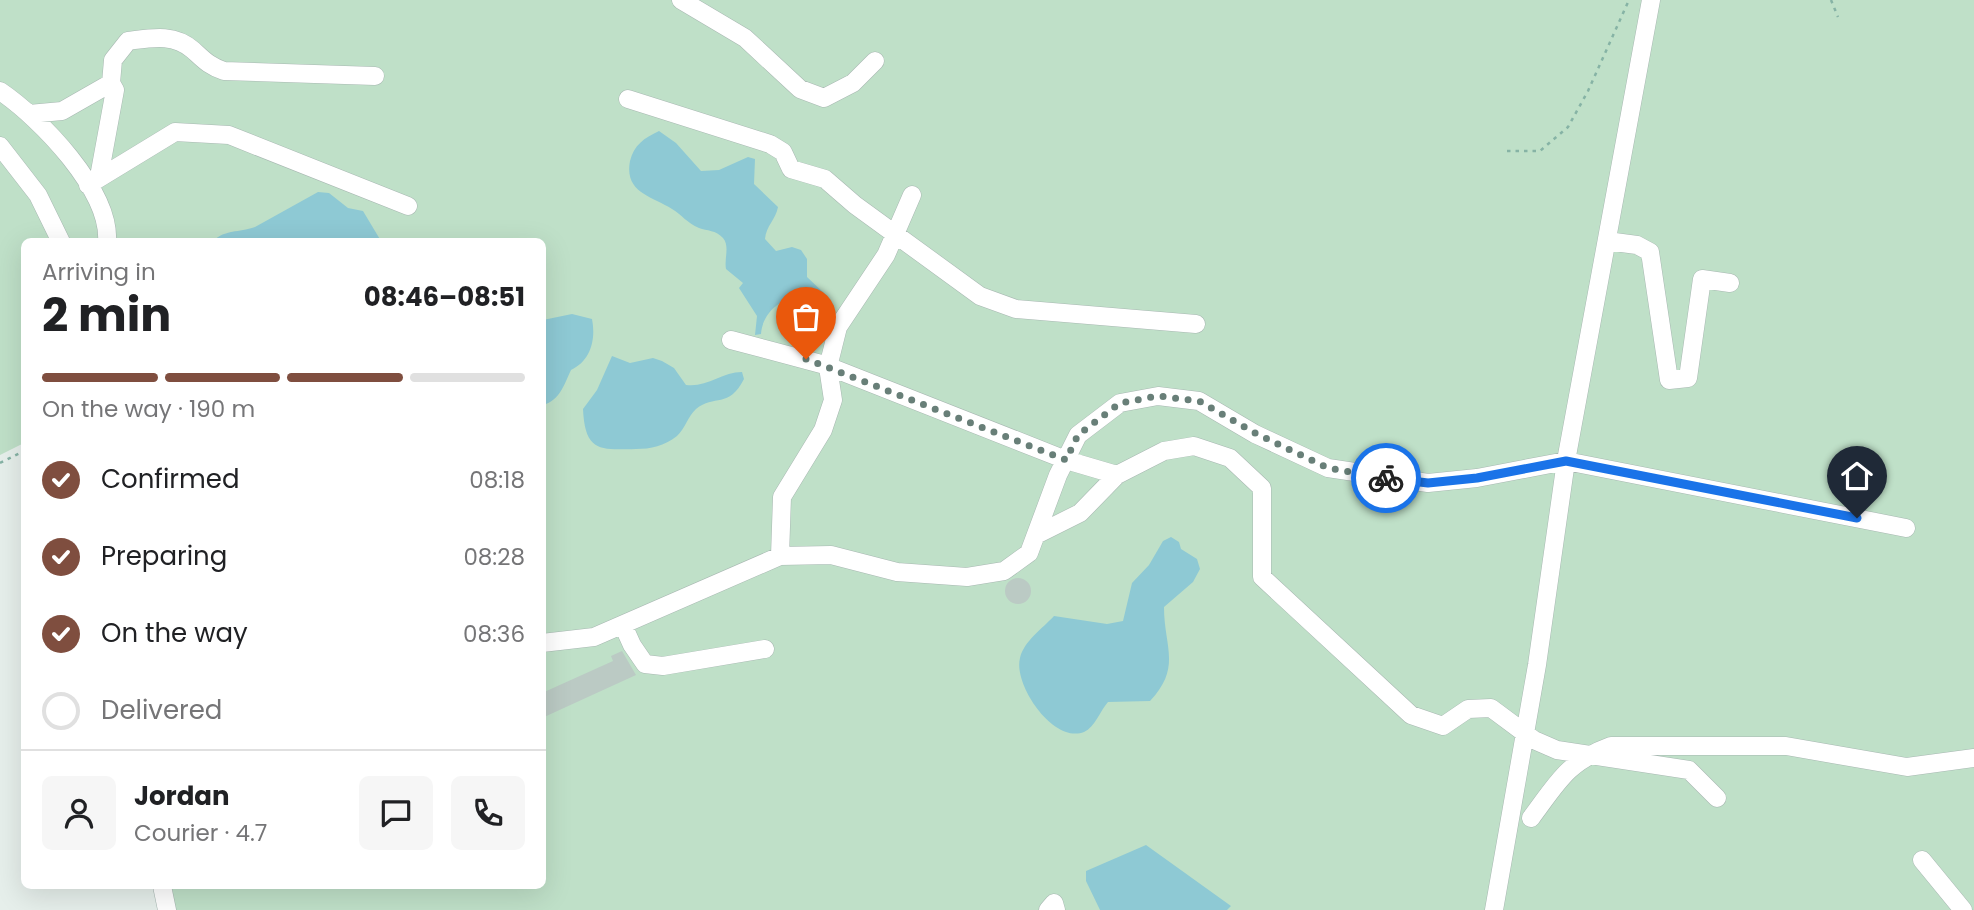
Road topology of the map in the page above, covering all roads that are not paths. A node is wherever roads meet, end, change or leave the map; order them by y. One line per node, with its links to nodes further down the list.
1 (681, 0): 3 (street)
2 (1651, 0): 16 (street)
3 (875, 61)
4 (375, 76): 5 (street)
5 (111, 83): 8 (street); 10 (street)
6 (0, 91): 8 (street)
7 (628, 99): 13 (street)
8 (29, 114): 10 (street)
9 (0, 146): 14 (street)
10 (93, 181): 12 (street); 15 (street)
11 (912, 195): 13 (street)
12 (408, 206)
13 (896, 235): 18 (street); 20 (street)
14 (59, 238)
15 (107, 238)
16 (1607, 241): 17 (street); 22 (street)
17 (1730, 284)
18 (1196, 324)
19 (731, 340): 20 (street)
20 (828, 367): 21 (street); 26 (street)
21 (1066, 460): 22 (street); 23 (street); 25 (street)
22 (1566, 461): 24 (street); 30 (street)
23 (1117, 475): 25 (street); 30 (street)
24 (1906, 528)
25 (1036, 535): 26 (street)
26 (780, 556): 27 (street)
27 (623, 625): 28 (street); 29 (street)
28 (546, 643)
29 (765, 649)
30 (1525, 733): 31 (street); 40 (street)
31 (1584, 756): 32 (street); 33 (street); 34 (street)
32 (1974, 758)
33 (1717, 797)
34 (1531, 818)
35 (1922, 860): 41 (street)
36 (163, 889): 37 (street)
37 (167, 910)
38 (1048, 910): 39 (street)
39 (1056, 910)
40 (1494, 910)
41 (1963, 910)

